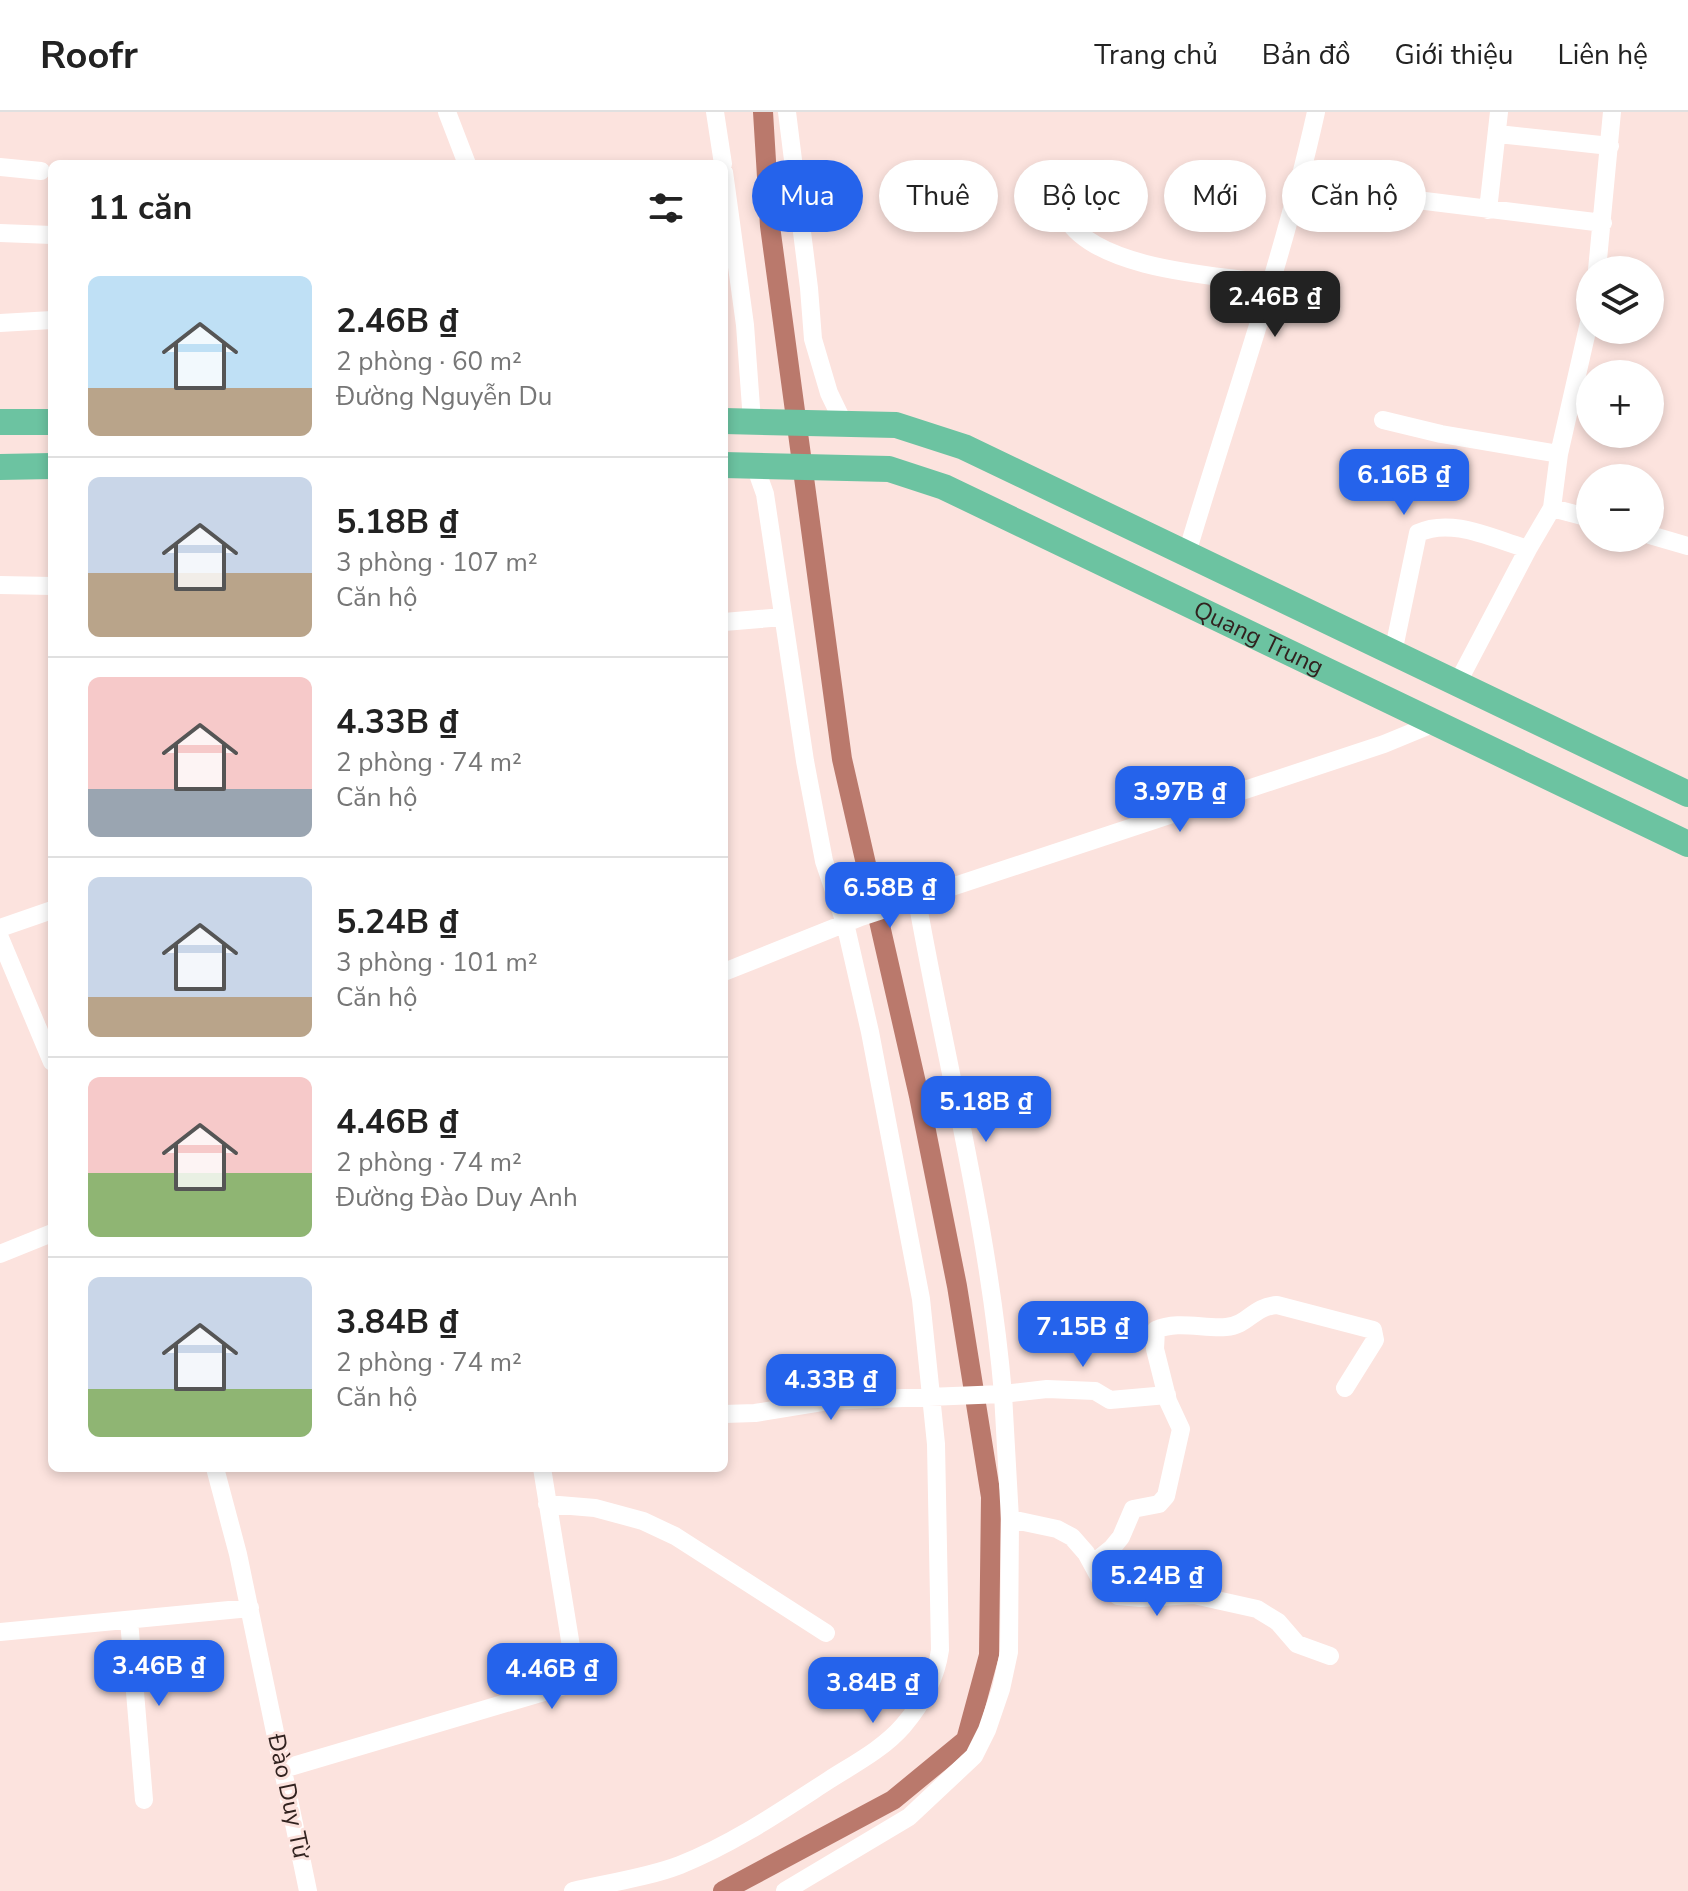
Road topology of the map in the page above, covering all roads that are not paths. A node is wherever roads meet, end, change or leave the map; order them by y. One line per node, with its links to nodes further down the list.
1 (447, 112): 9 (street)
2 (715, 112): 10 (street)
3 (787, 112): 30 (street)
4 (1316, 112): 21 (street)
5 (1499, 112): 7 (street)
6 (1612, 112): 8 (street)
7 (1498, 134): 8 (street); 15 (street)
8 (1610, 146): 16 (street)
9 (465, 160)
10 (722, 160)
11 (0, 167): 12 (street)
12 (41, 171)
13 (728, 201): 27 (street)
14 (1426, 202): 15 (street)
15 (1488, 210): 16 (street)
16 (1603, 223): 20 (street)
17 (1080, 232): 21 (street)
18 (0, 233): 19 (street)
19 (48, 235)
20 (1599, 256)
21 (1271, 283): 43 (street)
22 (48, 320): 23 (street)
23 (0, 323)
24 (1584, 344): 31 (street)
25 (1383, 420): 31 (street)
26 (728, 421): 27 (highway)
27 (759, 421): 30 (highway, Quang Trung)
28 (0, 422): 29 (highway)
29 (48, 422)
30 (833, 422): 37 (highway, Quang Trung)
31 (1559, 454): 36 (street)
32 (728, 465): 34 (highway)
33 (48, 466): 35 (highway)
34 (760, 466): 42 (highway, Quang Trung); 46 (street)
35 (0, 467)
36 (1552, 508): 38 (street); 41 (street)
37 (1102, 511): 42 (highway); 43 (highway, Quang Trung)
38 (1576, 514)
39 (1664, 539): 40 (street)
40 (1688, 546)
41 (1528, 549): 48 (street); 49 (street)
42 (1080, 551): 50 (highway, Quang Trung)
43 (1187, 553): 48 (highway, Quang Trung)
44 (0, 585): 45 (street)
45 (48, 586)
46 (783, 617): 47 (street); 55 (street)
47 (728, 622)
48 (1393, 653): 49 (highway, Quang Trung)
49 (1457, 684): 50 (highway); 51 (highway, Quang Trung)
50 (1435, 723): 52 (highway, Quang Trung); 53 (street)
51 (1688, 794)
52 (1688, 844)
53 (912, 902): 55 (street); 63 (street)
54 (48, 911): 56 (street)
55 (853, 920): 58 (street); 64 (street)
56 (0, 928)
57 (0, 938): 59 (street)
58 (728, 970)
59 (48, 1052)
60 (48, 1235): 61 (street)
61 (0, 1254)
62 (1345, 1388): 65 (street)
63 (1000, 1394): 64 (street); 65 (street); 70 (street)
64 (935, 1395): 66 (street); 80 (street)
65 (1167, 1395): 71 (street)
66 (728, 1414)
67 (216, 1472): 72 (street, Đào Duy Từ)
68 (543, 1472): 69 (street)
69 (547, 1504): 74 (street); 77 (street)
70 (1010, 1519): 71 (street); 81 (street)
71 (1092, 1564): 76 (street)
72 (250, 1608): 73 (street); 77 (street, Đào Duy Từ)
73 (129, 1620): 75 (street); 78 (street)
74 (826, 1633)
75 (1, 1634)
76 (1330, 1656)
77 (283, 1769): 79 (street, Đào Duy Từ)
78 (144, 1800)
79 (308, 1891)
80 (573, 1891)
81 (785, 1891)

